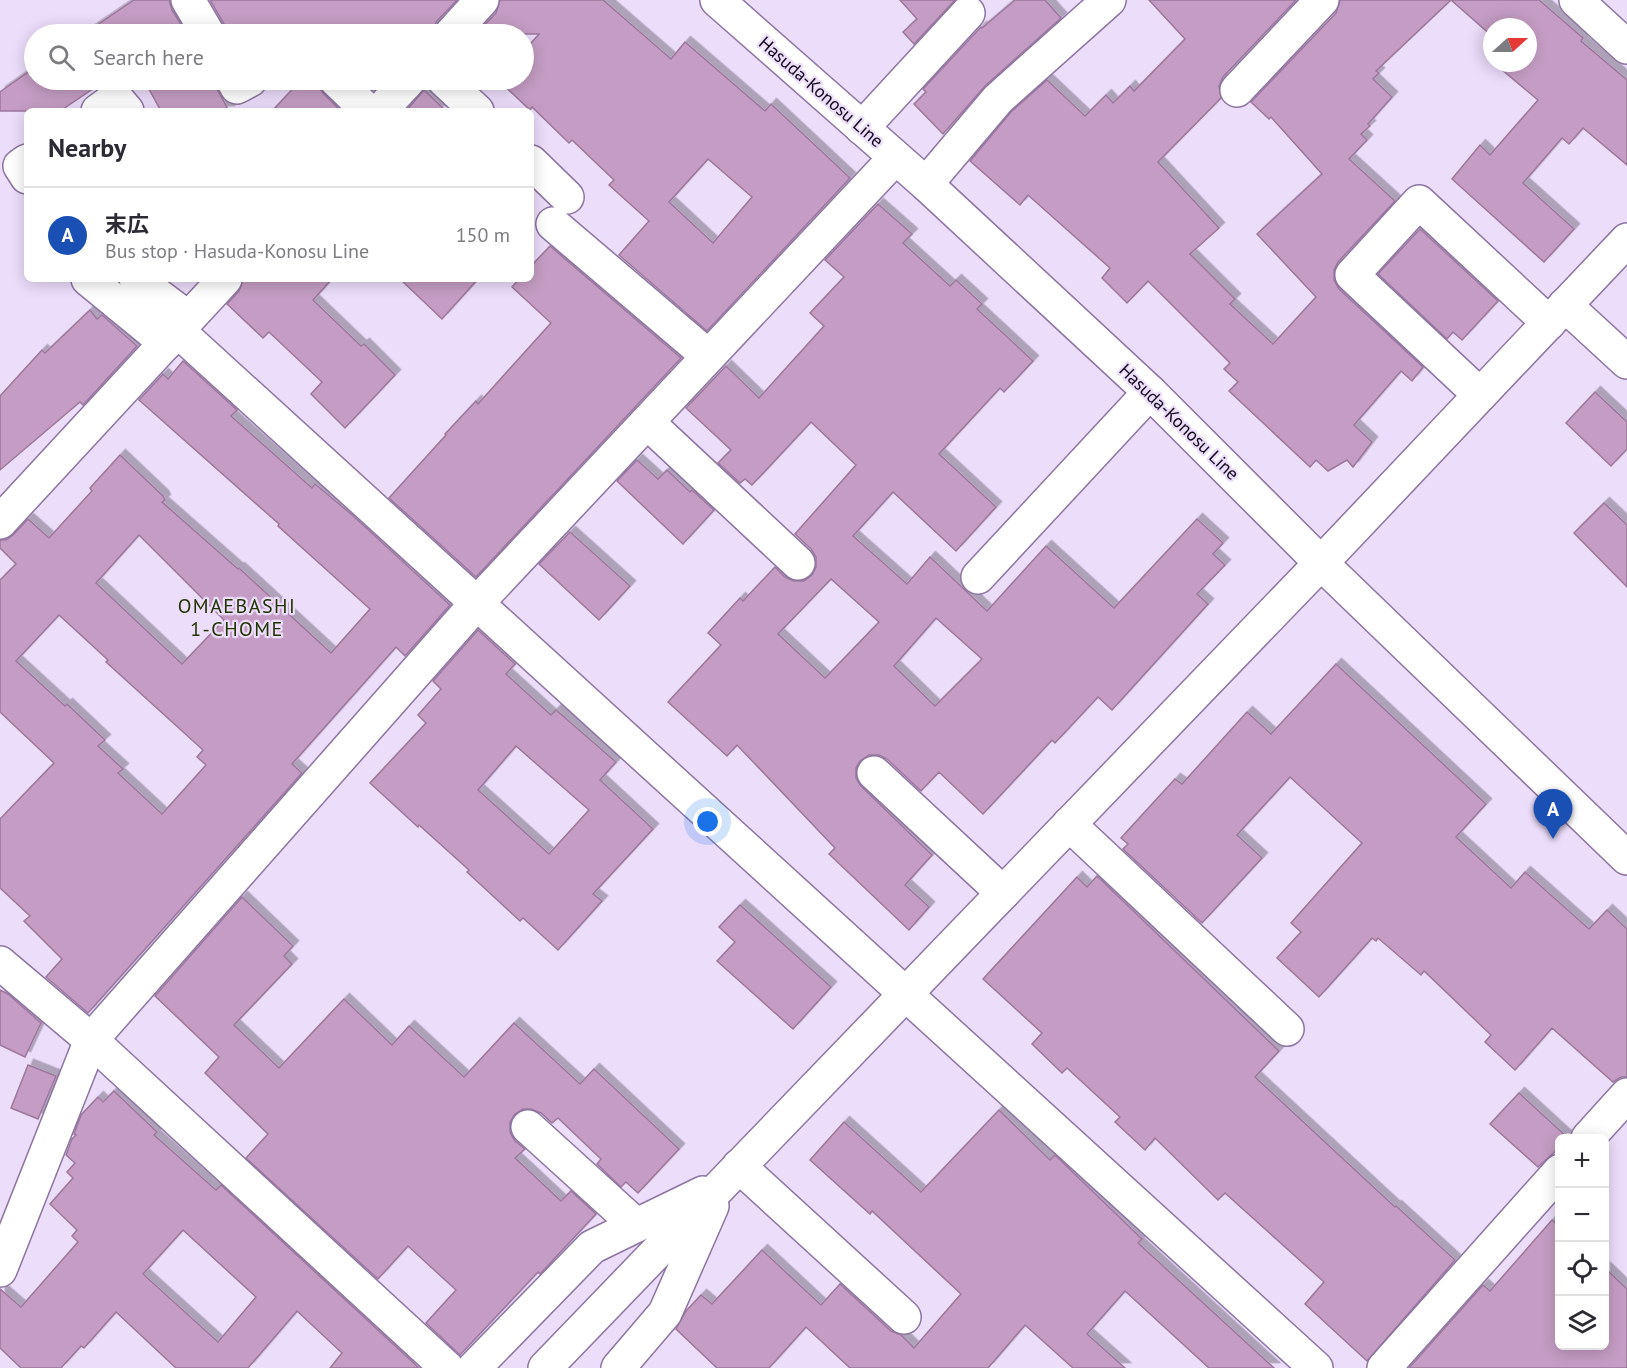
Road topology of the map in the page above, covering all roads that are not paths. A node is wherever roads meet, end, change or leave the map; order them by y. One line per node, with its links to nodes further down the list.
1 (188, 0): 7 (street)
2 (718, 0): 18 (street, Hasuda-Konosu Line)
3 (1109, 0): 21 (street)
4 (1322, 0): 12 (street)
5 (1576, 0): 8 (street)
6 (968, 13): 18 (street)
7 (202, 24)
8 (1627, 47)
9 (346, 90): 15 (street)
10 (400, 90): 16 (street)
11 (455, 90): 17 (street)
12 (1237, 90)
13 (102, 108): 14 (street)
14 (124, 108)
15 (365, 108)
16 (383, 108)
17 (474, 108)
18 (862, 128): 19 (street, Hasuda-Konosu Line)
19 (895, 158): 21 (street, Hasuda-Konosu Line); 28 (street)
20 (534, 167): 28 (street)
21 (926, 184): 30 (street, Hasuda-Konosu Line)
22 (1627, 240): 26 (street)
23 (93, 282): 27 (street)
24 (138, 282): 27 (street)
25 (222, 282): 27 (street)
26 (1557, 314): 29 (street); 31 (street); 31 (street)
27 (177, 331): 33 (street); 37 (street)
28 (708, 356): 32 (street)
29 (1627, 362)
30 (1150, 392): 35 (street, Hasuda-Konosu Line); 36 (street)
31 (1480, 396): 35 (street)
32 (647, 422): 34 (street); 37 (street)
33 (0, 522)
34 (798, 563)
35 (1321, 563): 39 (street); 40 (street, Hasuda-Konosu Line)
36 (978, 578)
37 (476, 604): 43 (street); 45 (street)
38 (874, 773): 41 (street)
39 (1069, 824): 41 (street); 44 (street)
40 (1627, 858)
41 (1003, 893): 43 (street)
42 (0, 963): 45 (street)
43 (905, 994): 49 (street); 58 (street)
44 (1287, 1029)
45 (91, 1040): 52 (street); 55 (street)
46 (1627, 1095): 48 (street)
47 (528, 1126): 51 (street)
48 (1592, 1134)
49 (730, 1176): 51 (street); 53 (street); 54 (street); 57 (street)
50 (1555, 1177): 59 (street)
51 (636, 1225): 56 (street)
52 (0, 1270)
53 (904, 1317)
54 (629, 1364)
55 (447, 1368)
56 (474, 1368)
57 (545, 1368)
58 (1316, 1368)
59 (1384, 1368)

